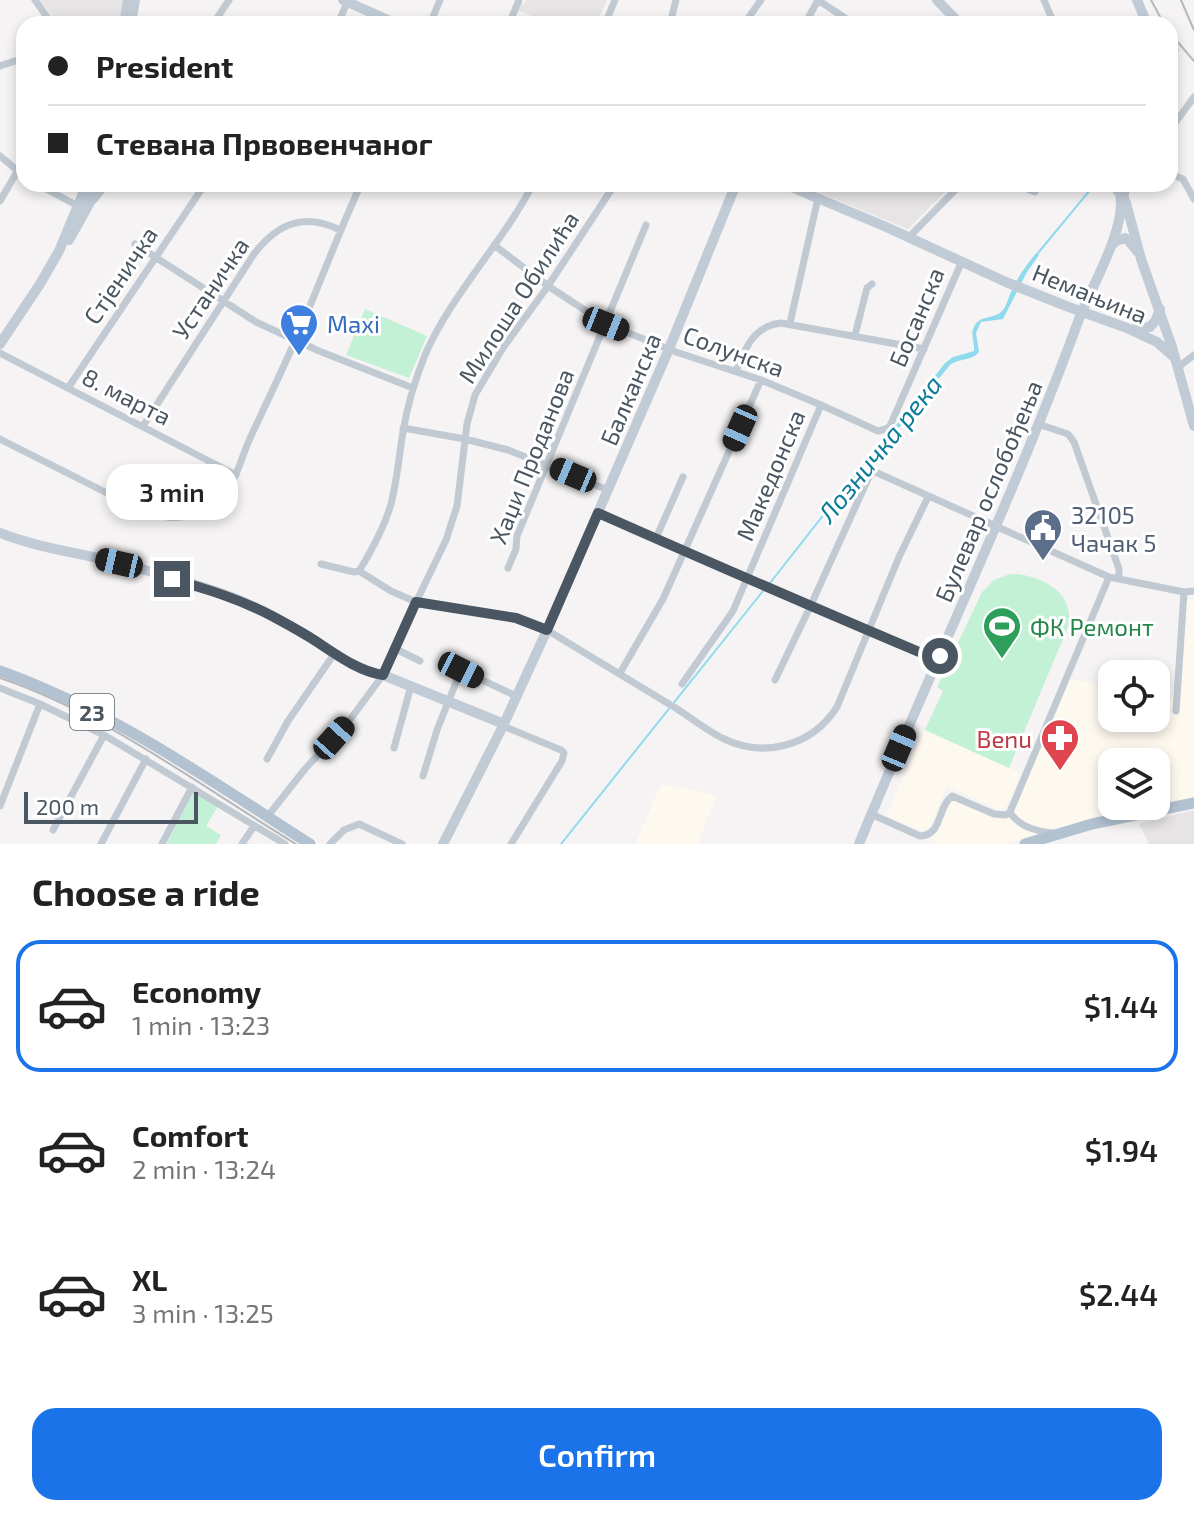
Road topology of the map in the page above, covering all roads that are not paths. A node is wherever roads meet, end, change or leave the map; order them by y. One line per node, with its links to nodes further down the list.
1 (818, 0): 5 (street)
2 (937, 0): 6 (street)
3 (346, 1): 4 (street)
4 (379, 16)
5 (842, 16)
6 (952, 16)
7 (1194, 97): 8 (street)
8 (1178, 119)
9 (0, 156): 10 (street)
10 (16, 170)
11 (1178, 177): 26 (street)
12 (16, 180): 27 (street)
13 (55, 192): 28 (street)
14 (86, 192): 28 (street)
15 (91, 192): 28 (street)
16 (98, 192): 28 (street)
17 (200, 192): 35 (street, Стјеничка)
18 (357, 192): 30 (street)
19 (528, 192): 33 (street)
20 (610, 192): 40 (street, Милоша Обилића)
21 (733, 192): 54 (street, Балканска)
22 (803, 192): 25 (street, Немањина)
23 (953, 192): 31 (street)
24 (1119, 193): 34 (street, Булевар ослобођења); 36 (street)
25 (818, 198): 31 (street, Немањина); 47 (street)
26 (1194, 199)
27 (0, 201)
28 (84, 205): 53 (street)
29 (646, 225): 48 (street, Хаџи Проданова)
30 (340, 230): 42 (street, Устаничка); 52 (street)
31 (909, 237): 37 (street, Немањина)
32 (135, 244): 35 (street)
33 (494, 245): 40 (street, Солунска); 62 (street)
34 (1109, 248): 36 (street); 41 (street, Булевар ослобођења)
35 (157, 257): 42 (street); 61 (street, Стјеничка)
36 (1141, 257): 44 (street)
37 (962, 261): 38 (street, Немањина); 55 (street, Босанска)
38 (986, 271): 41 (street, Немањина); 43 (street, Немањина)
39 (872, 284): 51 (street)
40 (548, 286): 48 (street, Солунска); 70 (street, Милоша Обилића)
41 (1089, 295): 45 (street, Булевар ослобођења); 46 (street)
42 (224, 302): 52 (street); 65 (street, Устаничка)
43 (1066, 306): 45 (street, Немањина); 50 (street)
44 (1160, 309): 49 (street); 58 (street)
45 (1082, 311): 46 (street, Немањина); 50 (street, Булевар ослобођења)
46 (1101, 318): 49 (street, Немањина); 50 (street)
47 (790, 323): 51 (street); 59 (street)
48 (606, 324): 54 (street, Солунска); 71 (street, Хаџи Проданова)
49 (1127, 328): 58 (street, Немањина)
50 (1075, 330): 64 (street, Булевар ослобођења)
51 (855, 335): 55 (street)
52 (295, 341): 62 (street); 72 (street)
53 (0, 344)
54 (669, 349): 59 (street, Солунска); 74 (street, Балканска)
55 (924, 349): 68 (street, Босанска)
56 (0, 353): 61 (street, 8. марта)
57 (1194, 355): 58 (street)
58 (1176, 363): 66 (street)
59 (736, 371): 60 (street, Солунска)
60 (761, 380): 63 (street, Солунска); 80 (street)
61 (68, 388): 65 (street, 8. марта)
62 (413, 388): 67 (street)
63 (821, 405): 68 (street, Солунска); 85 (street, Македонска)
64 (1038, 424): 77 (street, Булевар ослобођења); 86 (street)
65 (143, 426): 72 (street, 8. марта)
66 (1194, 426)
67 (403, 428): 70 (street); 83 (street)
68 (884, 430)
69 (0, 439): 72 (street)
70 (465, 439): 71 (street); 89 (street, Милоша Обилића)
71 (547, 464): 74 (street); 82 (street, Хаџи Проданова)
72 (236, 475)
73 (683, 477): 79 (street)
74 (608, 490): 76 (street, Балканска)
75 (928, 497): 77 (street); 90 (street); 92 (street)
76 (598, 513): 79 (street); 91 (street, Балканска)
77 (996, 527): 84 (street); 95 (street, Булевар ослобођења)
78 (0, 533): 94 (street)
79 (656, 538): 80 (street)
80 (685, 551): 85 (street); 100 (street)
81 (321, 564): 83 (street)
82 (508, 568)
83 (359, 571): 89 (street)
84 (1109, 577): 86 (street); 120 (street)
85 (748, 578): 90 (street); 103 (street, Македонска)
86 (1119, 579): 88 (street)
87 (1194, 591): 88 (street)
88 (1184, 592): 109 (street)
89 (416, 602): 91 (street); 93 (street, Милоша Обилића)
90 (810, 607): 92 (street); 102 (street)
91 (547, 630): 100 (street); 106 (street, Балканска)
92 (868, 631): 95 (street); 100 (street)
93 (394, 648): 96 (street); 101 (street, Милоша Обилића)
94 (334, 654): 101 (street); 114 (street)
95 (938, 660): 121 (street, Булевар ослобођења)
96 (420, 661)
97 (448, 661): 98 (street)
98 (461, 670): 106 (street); 107 (street)
99 (0, 671): 130 (main road, 23)
100 (620, 673)
101 (383, 675): 104 (street); 119 (street, Милоша Обилића)
102 (775, 680)
103 (682, 684)
104 (411, 686): 107 (street); 112 (street)
105 (0, 688): 108 (street)
106 (516, 696): 110 (street, Балканска)
107 (449, 701): 110 (street); 115 (street)
108 (40, 704): 111 (street); 118 (street)
109 (1176, 711)
110 (503, 725): 134 (street, Балканска); 135 (street)
111 (104, 735): 113 (street); 123 (street)
112 (394, 748)
113 (146, 759): 116 (street); 126 (street)
114 (267, 759)
115 (423, 776)
116 (192, 787): 122 (street); 127 (street)
117 (1194, 803): 124 (main road)
118 (0, 806)
119 (271, 812)
120 (1010, 812): 121 (street); 124 (street)
121 (871, 814): 136 (street, Булевар ослобођења)
122 (254, 826): 128 (street); 129 (street)
123 (53, 830)
124 (1059, 834): 137 (main road)
125 (385, 835): 131 (street); 132 (street); 133 (street)
126 (101, 844)
127 (162, 844)
128 (242, 844)
129 (285, 844)
130 (310, 844)
131 (330, 844)
132 (387, 844)
133 (402, 844)
134 (445, 844)
135 (511, 844)
136 (859, 844)
137 (1025, 844)

